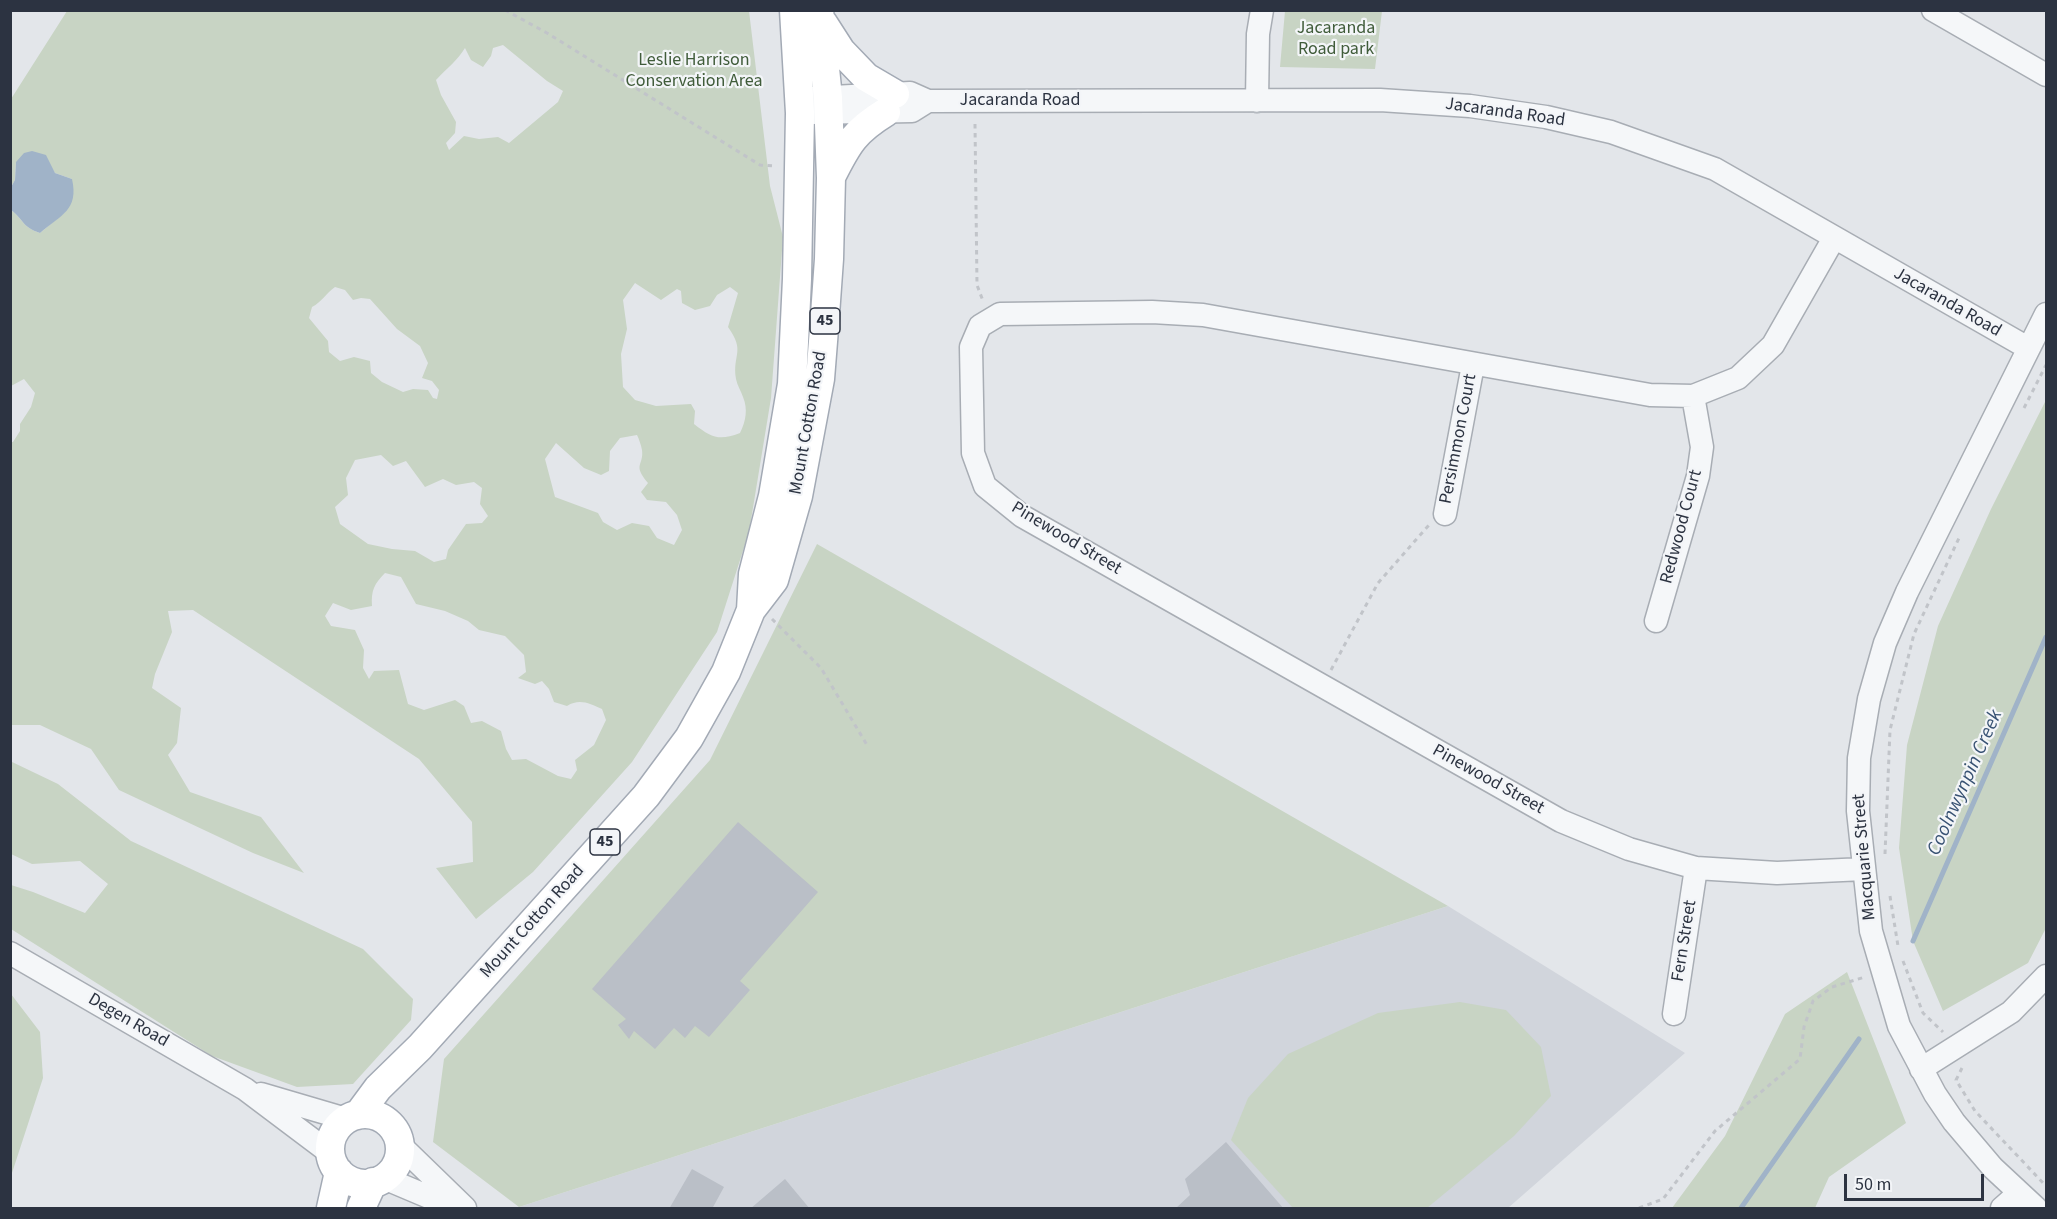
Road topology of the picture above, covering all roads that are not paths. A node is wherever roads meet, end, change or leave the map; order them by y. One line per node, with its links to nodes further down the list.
1 (1262, 10): 5 (street)
2 (1933, 10): 4 (street)
3 (811, 13): 6 (main road); 7 (main road, Mount Cotton Road / 45); 8 (main road, Mount Cotton Road / 45)
4 (2046, 75)
5 (1257, 101): 6 (street, Jacaranda Road); 10 (street, Jacaranda Road)
6 (891, 103): 8 (street, Jacaranda Road); 9 (main road)
7 (800, 105): 8 (street, Jacaranda Road); 16 (main road, Mount Cotton Road / 45)
8 (828, 105): 9 (main road, Mount Cotton Road / 45)
9 (831, 178): 16 (main road, Mount Cotton Road / 45)
10 (1834, 238): 12 (street, Jacaranda Road); 14 (street)
11 (2046, 314): 12 (street, Macquarie Street)
12 (2028, 348): 18 (street, Macquarie Street)
13 (1473, 365): 14 (street); 15 (street, Persimmon Court); 19 (street, Pinewood Street)
14 (1693, 396): 17 (street, Redwood Court)
15 (1445, 514)
16 (751, 610): 23 (main road, Mount Cotton Road / 45)
17 (1656, 621)
18 (1874, 867): 19 (street, Pinewood Street); 24 (street, Macquarie Street)
19 (1696, 868): 22 (street, Fern Street)
20 (10, 953): 25 (street, Degen Road)
21 (2046, 976): 24 (street)
22 (1674, 1014)
23 (420, 1047): 26 (main road, Mount Cotton Road / 45); 27 (main road, Mount Cotton Road / 45)
24 (1921, 1069): 30 (street, Macquarie Street)
25 (245, 1089): 26 (street, Degen Road); 28 (street, Degen Road)
26 (352, 1117): 27 (main road); 28 (main road, 45)
27 (396, 1136): 29 (main road, 45); 34 (street)
28 (335, 1163): 29 (main road); 31 (main road, 45)
29 (378, 1180): 32 (main road, 45); 33 (street)
30 (2019, 1194): 35 (street); 36 (street, Macquarie Street)
31 (331, 1209)
32 (361, 1209)
33 (455, 1209)
34 (465, 1209)
35 (2002, 1209)
36 (2036, 1209)

